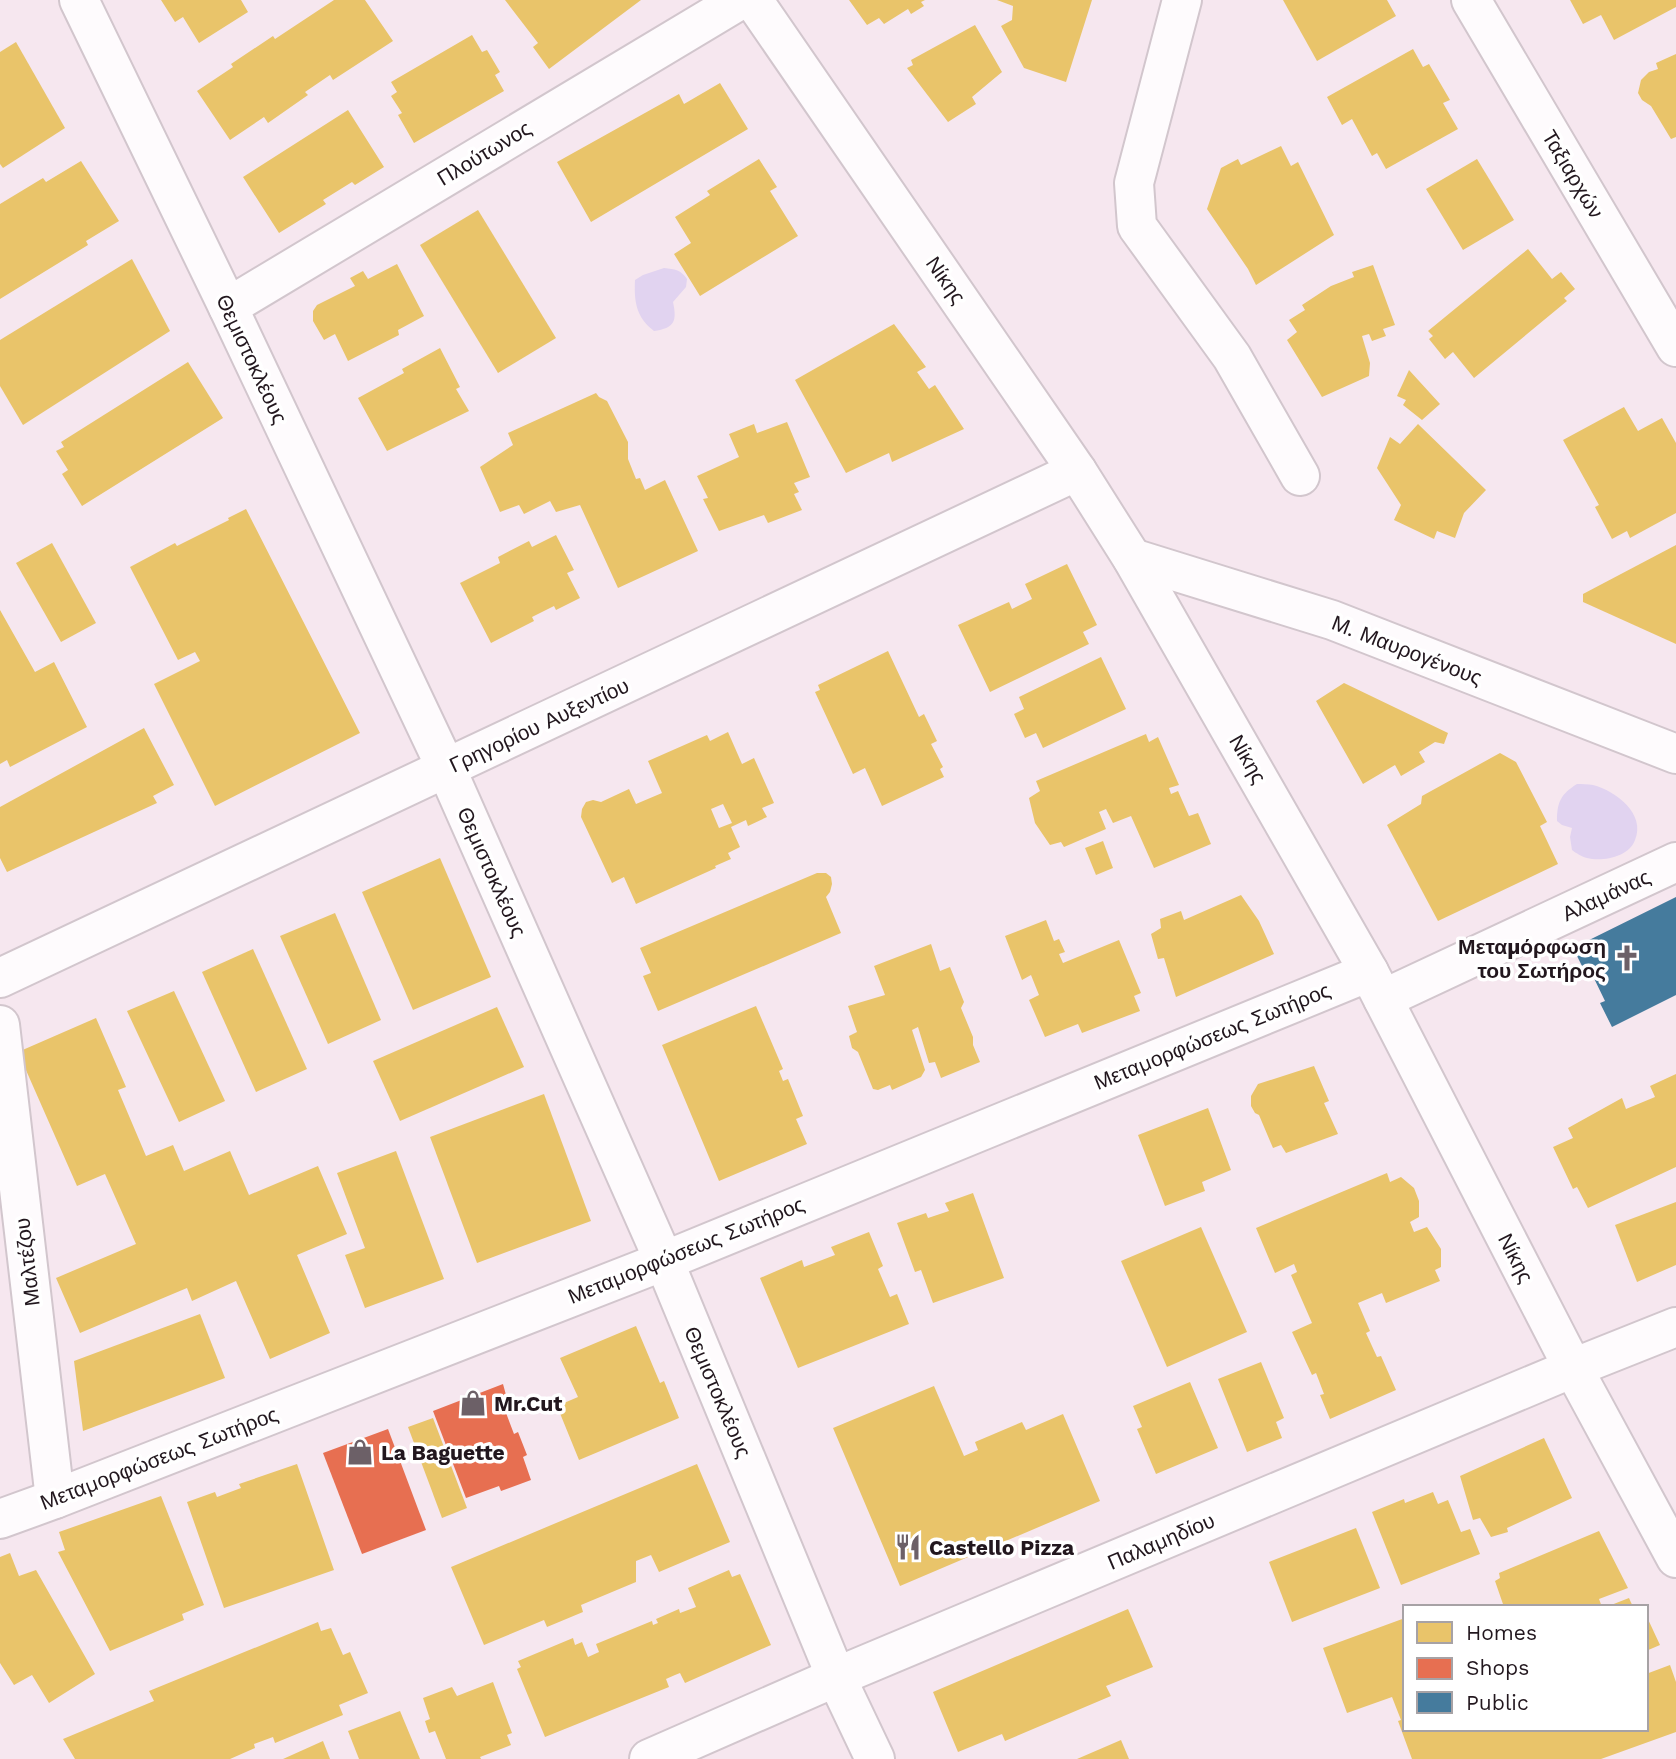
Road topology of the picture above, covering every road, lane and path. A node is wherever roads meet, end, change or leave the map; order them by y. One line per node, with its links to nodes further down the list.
1 (79, 0): 6 (street, Θεμιστοκλέους)
2 (740, 0): 6 (street, Πλούτωνος)
3 (753, 0): 8 (street, Νίκης)
4 (1182, 0): 9 (street)
5 (1471, 0): 7 (street, Ταξιαρχών)
6 (228, 307): 12 (street, Θεμιστοκλέους)
7 (1676, 347)
8 (1077, 471): 10 (street, Νίκης); 12 (street, Γρηγορίου Αυξεντίου)
9 (1300, 476)
10 (1132, 558): 11 (street, Μ. Μαυρογένους); 15 (street, Νίκης)
11 (1676, 754)
12 (446, 768): 14 (street, Γρηγορίου Αυξεντίου); 17 (street, Θεμιστοκλέους)
13 (1676, 862): 15 (street, Αλαμάνας)
14 (0, 978)
15 (1376, 986): 17 (street, Μεταμορφώσεως Σωτήρος); 19 (street, Νίκης)
16 (0, 1025): 20 (street, Μαλτέζου)
17 (664, 1261): 20 (street, Μεταμορφώσεως Σωτήρος); 23 (street, Θεμιστοκλέους)
18 (1676, 1327): 19 (street, Παλαμηδίου)
19 (1573, 1368): 22 (street, Νίκης); 23 (street, Παλαμηδίου)
20 (55, 1499): 21 (street, Μεταμορφώσεως Σωτήρος)
21 (0, 1519)
22 (1676, 1558)
23 (836, 1677): 24 (street, Παλαμηδίου); 25 (street, Θεμιστοκλέους)
24 (649, 1759)
25 (875, 1759)

